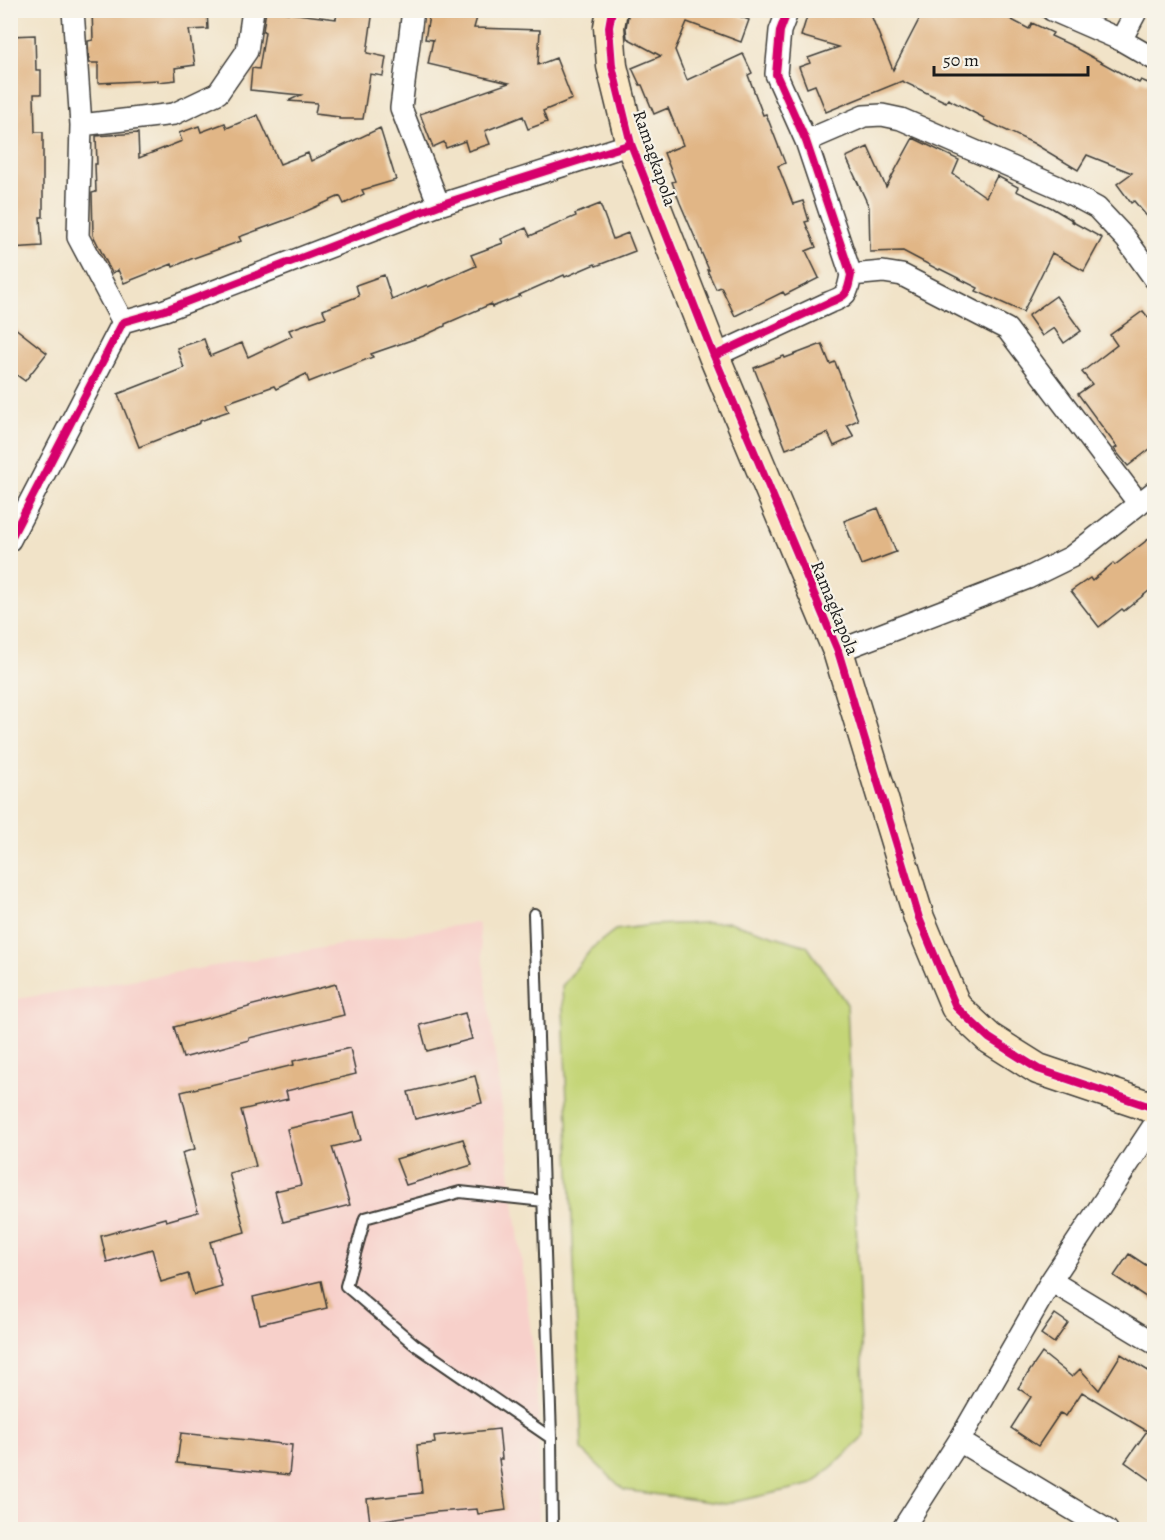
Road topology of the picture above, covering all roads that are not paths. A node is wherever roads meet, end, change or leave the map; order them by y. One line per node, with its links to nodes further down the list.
1 (73, 10): 10 (street)
2 (252, 10): 10 (street)
3 (413, 10): 13 (street)
4 (612, 10): 12 (street, Ramagkapola)
5 (788, 10): 11 (street)
6 (1052, 10): 8 (street)
7 (1137, 10): 8 (street)
8 (1121, 40): 9 (street)
9 (1155, 59)
10 (81, 125): 16 (street)
11 (806, 141): 14 (street); 15 (street)
12 (631, 144): 13 (street); 17 (street, Ramagkapola)
13 (439, 205): 16 (street)
14 (851, 275): 17 (street); 18 (street)
15 (1155, 278)
16 (123, 322): 19 (street)
17 (714, 356): 20 (street, Ramagkapola)
18 (1147, 498): 20 (street)
19 (10, 540)
20 (838, 651): 22 (street, Ramagkapola)
21 (534, 914): 24 (lane)
22 (1155, 1108)
23 (1155, 1125): 25 (street)
24 (544, 1201): 27 (lane); 27 (lane)
25 (1051, 1281): 26 (street); 28 (street)
26 (1155, 1343)
27 (551, 1438): 29 (lane)
28 (959, 1441): 30 (street); 31 (street)
29 (552, 1530)
30 (902, 1530)
31 (1107, 1530)

